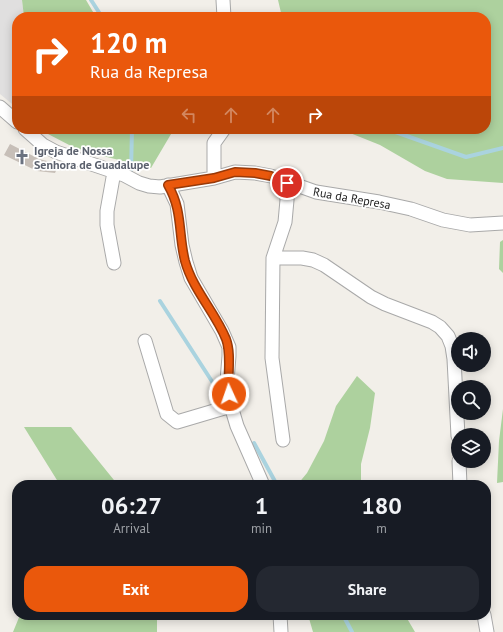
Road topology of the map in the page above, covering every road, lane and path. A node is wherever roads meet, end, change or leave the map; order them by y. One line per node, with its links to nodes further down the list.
1 (223, 0): 2 (street)
2 (224, 12)
3 (0, 106): 4 (street)
4 (12, 117)
5 (31, 134): 7 (street, Rua da Represa)
6 (220, 134): 8 (street)
7 (114, 172): 10 (street, Rua da Represa); 13 (street)
8 (214, 178): 9 (street, Rua da Represa); 10 (street, Rua da Represa)
9 (287, 183): 11 (street, Rua da Represa); 12 (street)
10 (168, 185): 15 (street)
11 (503, 223)
12 (273, 258): 16 (street); 17 (street)
13 (114, 263)
14 (145, 341): 15 (street)
15 (231, 406): 19 (street)
16 (457, 428)
17 (283, 440)
18 (459, 468): 20 (street)
19 (261, 480)
20 (460, 480)
21 (280, 620): 23 (street)
22 (485, 620): 24 (street)
23 (281, 632)
24 (488, 632)

